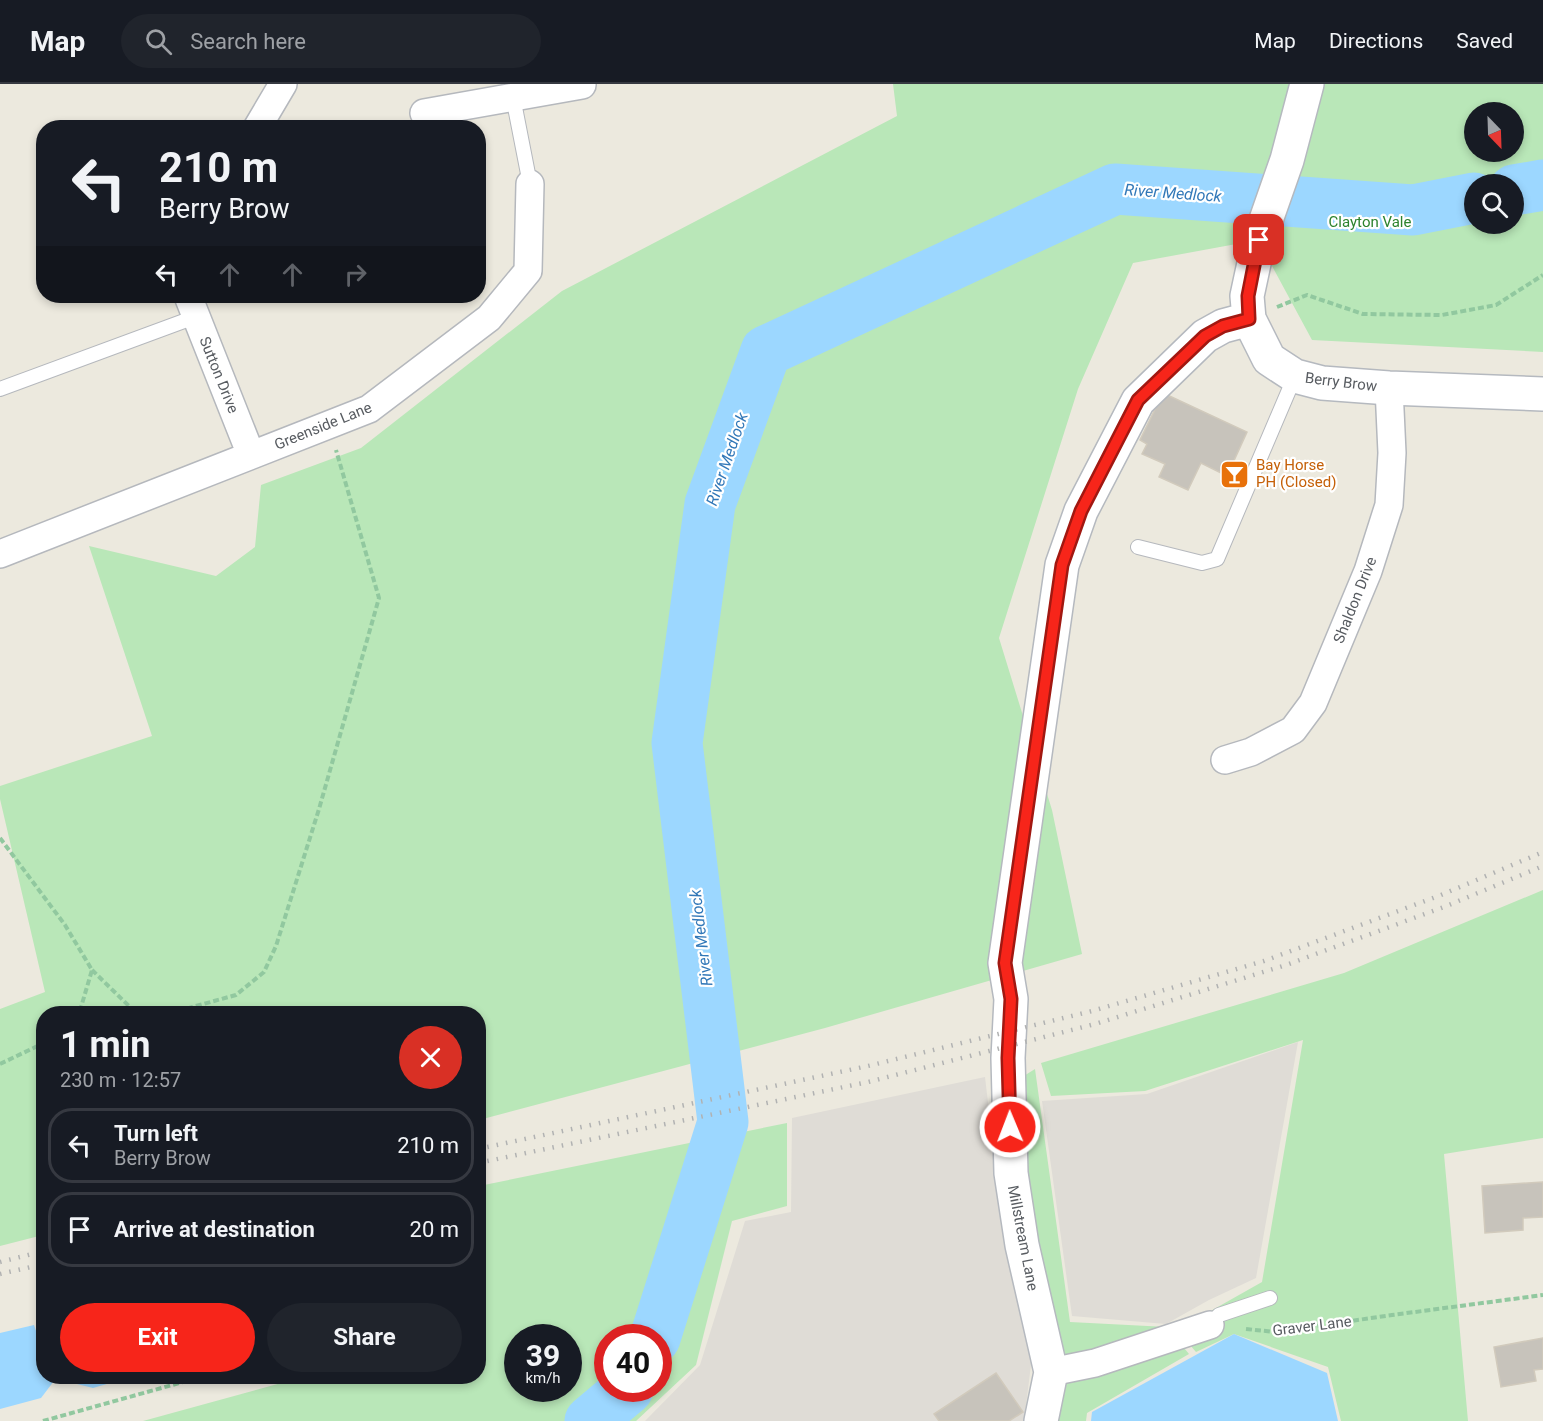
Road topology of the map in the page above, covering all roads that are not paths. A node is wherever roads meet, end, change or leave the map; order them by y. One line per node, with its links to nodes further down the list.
1 (283, 84): 6 (street)
2 (1307, 84): 9 (street, Berry Brow)
3 (582, 85): 4 (street)
4 (513, 97): 5 (street); 7 (lane)
5 (424, 113)
6 (262, 120)
7 (530, 184): 14 (street, Greenside Lane)
8 (191, 306): 12 (lane); 14 (street, Sutton Drive)
9 (1249, 319): 10 (street, Berry Brow); 20 (street, Millstream Lane)
10 (1295, 376): 11 (street, Berry Brow); 15 (lane)
11 (1389, 388): 13 (street, Berry Brow); 17 (street, Shaldon Drive)
12 (0, 389)
13 (1543, 394)
14 (250, 455): 16 (street, Greenside Lane)
15 (1138, 547)
16 (0, 554)
17 (1225, 760)
18 (1270, 1298): 19 (lane)
19 (1210, 1325): 20 (street)
20 (1051, 1372): 21 (street)
21 (1041, 1421)

